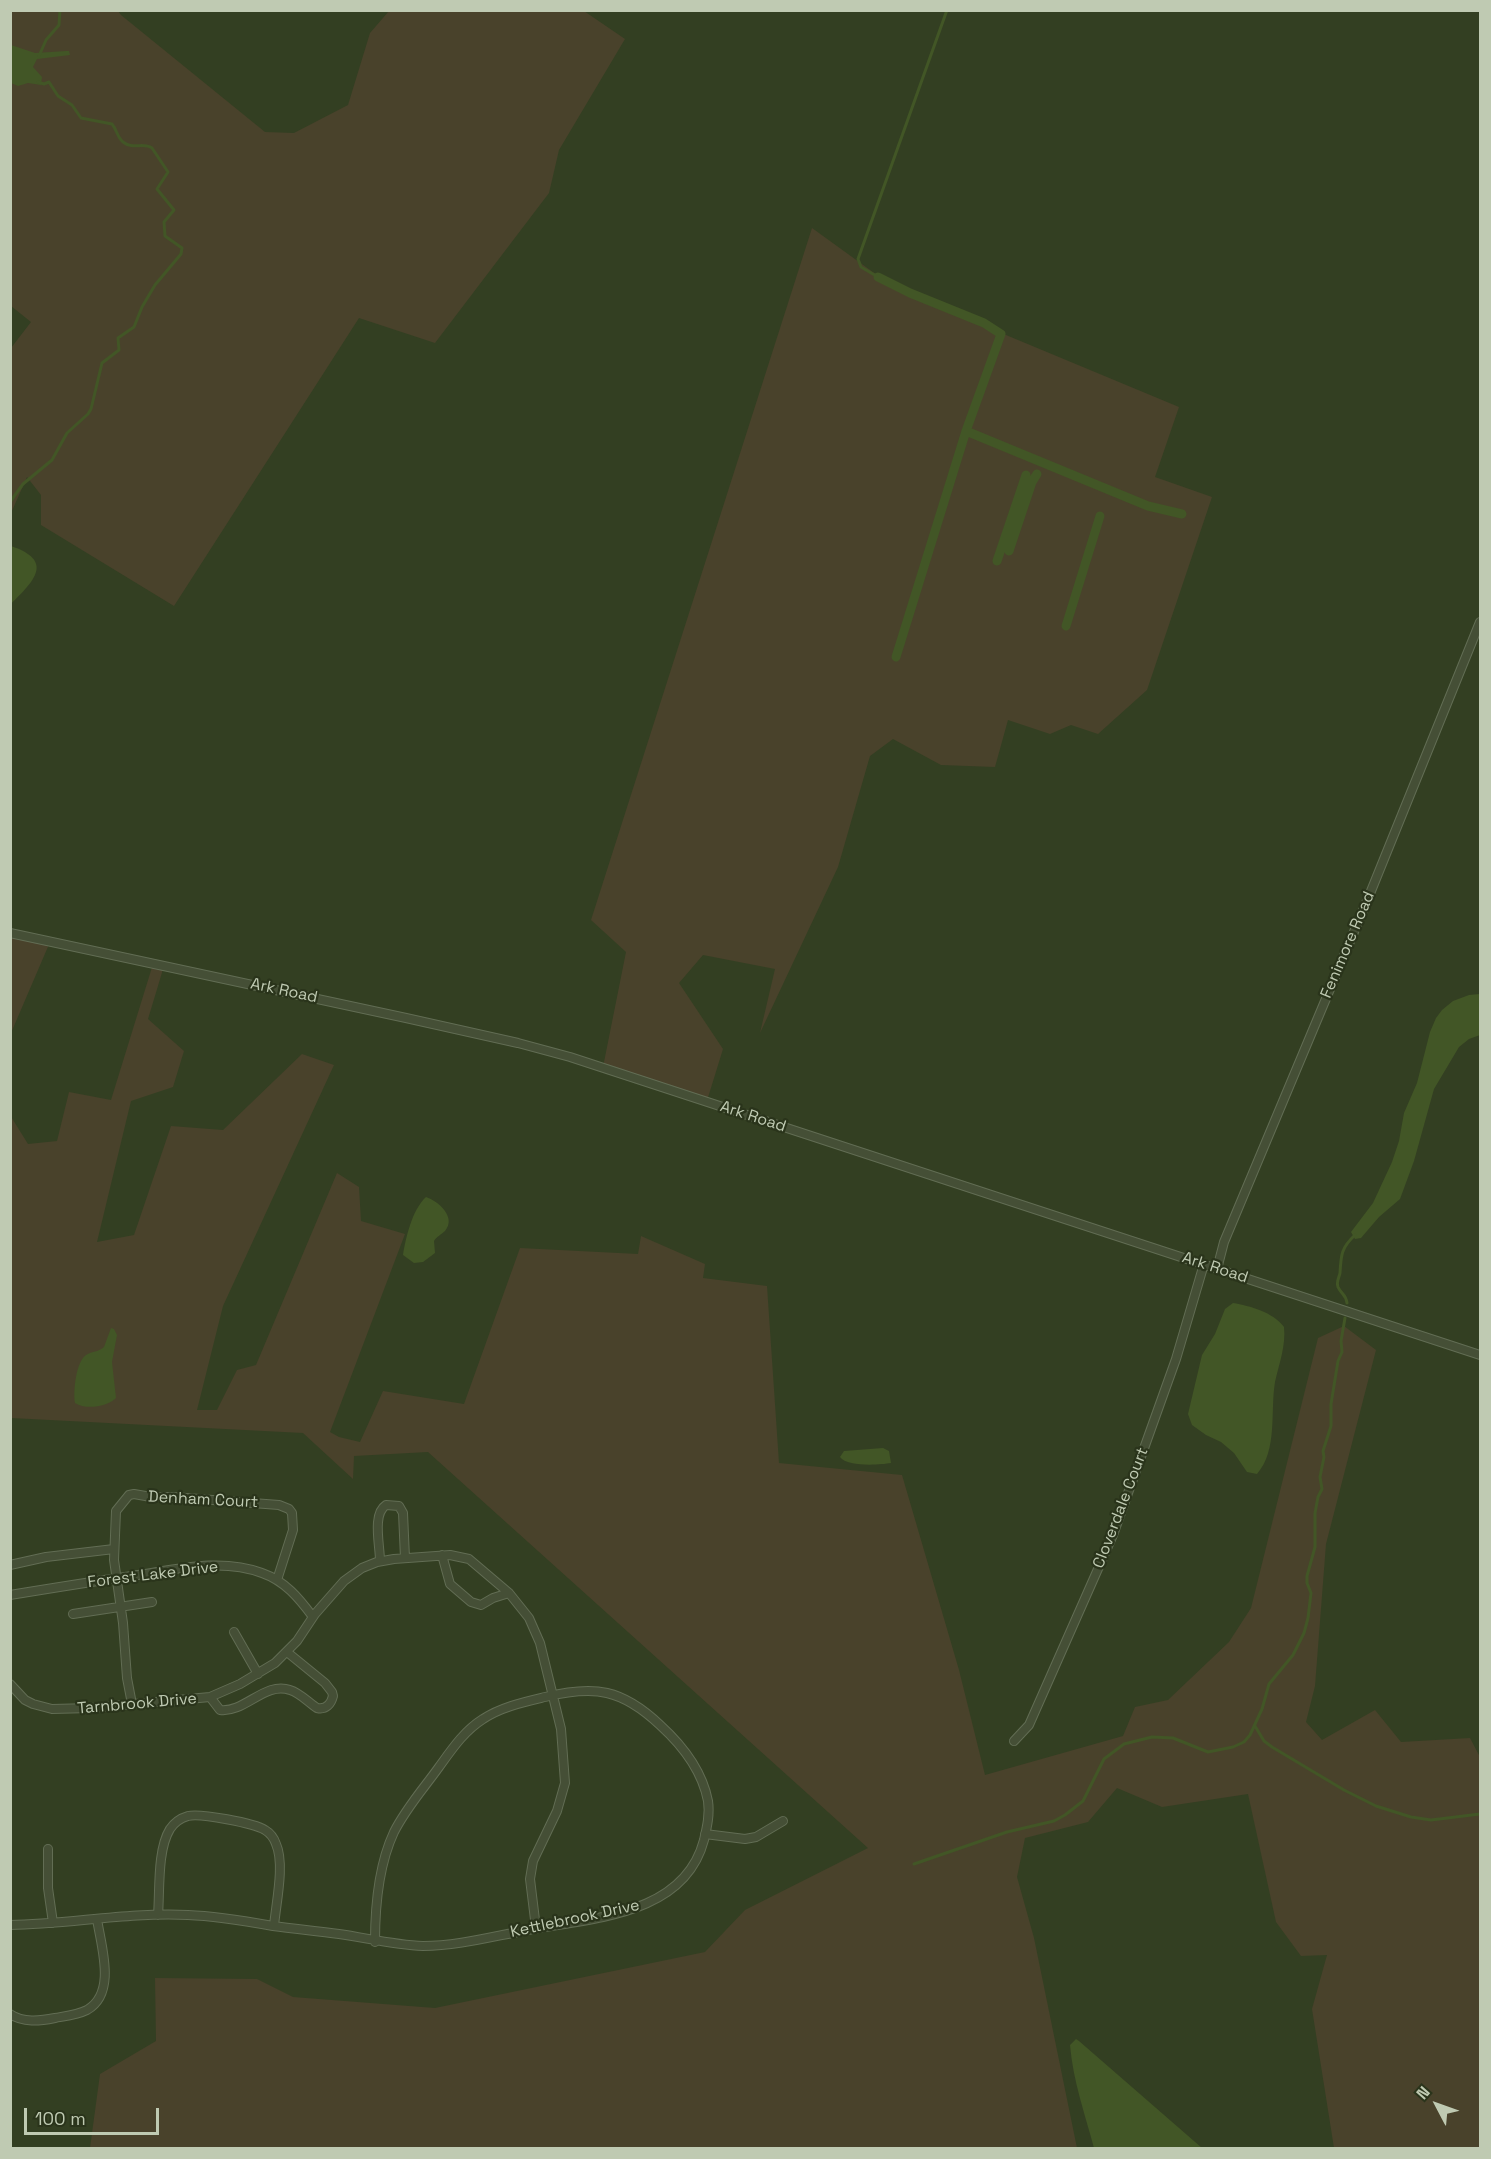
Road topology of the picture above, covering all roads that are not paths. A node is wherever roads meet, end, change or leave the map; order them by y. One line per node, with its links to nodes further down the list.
1 (1480, 622): 4 (street, Fenimore Road)
2 (10, 933): 3 (street, Ark Road)
3 (1204, 1264): 4 (street, Ark Road); 26 (street, Cloverdale Court)
4 (1217, 1269): 5 (street, Ark Road)
5 (1480, 1355)
6 (114, 1549): 10 (street); 11 (street, Denham Court); 12 (street, Denham Court)
7 (442, 1555): 8 (street, Tarnbrook Drive); 13 (street, Tarnbrook Drive); 13 (street)
8 (405, 1558): 9 (street, Tarnbrook Drive); 9 (street)
9 (380, 1561): 18 (street, Tarnbrook Drive)
10 (10, 1565)
11 (115, 1578): 12 (street, Forest Lake Drive); 14 (street, Forest Lake Drive); 16 (street, Denham Court)
12 (277, 1580): 18 (street, Forest Lake Drive)
13 (509, 1593): 23 (street, Tarnbrook Drive)
14 (10, 1595)
15 (152, 1602): 16 (street)
16 (121, 1607): 17 (street); 25 (street, Denham Court)
17 (73, 1614)
18 (313, 1617): 20 (street, Tarnbrook Drive)
19 (234, 1632): 21 (street)
20 (287, 1652): 21 (street, Tarnbrook Drive); 24 (street)
21 (258, 1674): 24 (street, Tarnbrook Drive)
22 (10, 1684): 25 (street, Tarnbrook Drive)
23 (553, 1695): 28 (street, Kettlebrook Drive); 35 (street, Tarnbrook Drive); 36 (street, Kettlebrook Drive)
24 (210, 1697): 25 (street, Tarnbrook Drive)
25 (132, 1704)
26 (1014, 1741)
27 (783, 1821): 28 (street)
28 (705, 1834): 35 (street, Kettlebrook Drive)
29 (48, 1849): 32 (street)
30 (158, 1915): 31 (street, Kettlebrook Drive); 34 (street, Kettlebrook Drive); 34 (street)
31 (97, 1919): 32 (street, Kettlebrook Drive); 37 (street)
32 (53, 1923): 33 (street, Kettlebrook Drive)
33 (10, 1925)
34 (274, 1926): 36 (street, Kettlebrook Drive)
35 (536, 1928): 36 (street, Kettlebrook Drive)
36 (375, 1942)
37 (10, 2014)

